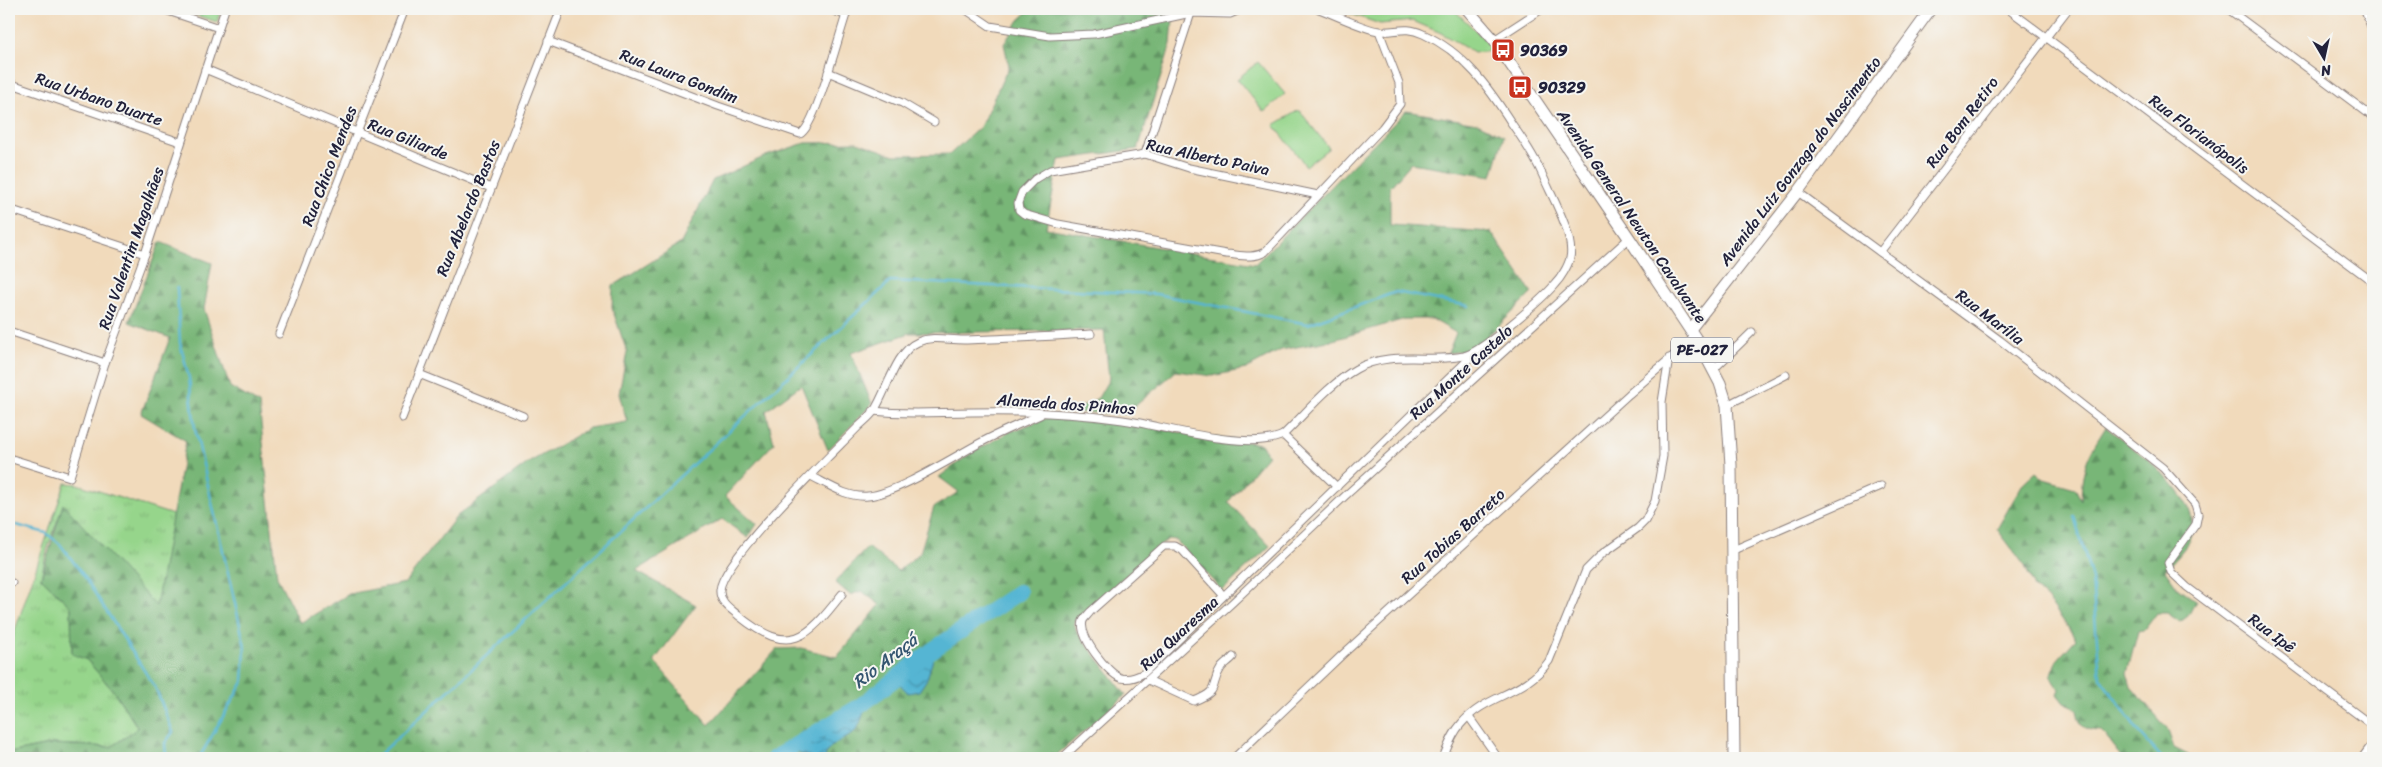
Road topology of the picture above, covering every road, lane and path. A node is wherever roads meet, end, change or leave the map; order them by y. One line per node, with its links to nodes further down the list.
1 (162, 9): 18 (street)
2 (225, 9): 18 (street, Rua Valentim Magalhães)
3 (405, 9): 29 (street, Rua Chico Mendes)
4 (561, 9): 23 (street, Rua Abelardo Bastos)
5 (829, 9): 17 (street)
6 (966, 9): 16 (street)
7 (1242, 9): 16 (street)
8 (1318, 9): 19 (street)
9 (1467, 9): 22 (main road, Avenida General Newton Cavalvante / PE-027)
10 (1542, 9): 22 (street)
11 (1931, 9): 33 (main road, Avenida Luiz Gonzaga do Nascimento)
12 (2008, 9): 21 (street, Rua Florianópolis)
13 (2068, 9): 21 (street, Rua Bom Retiro)
14 (2228, 9): 27 (street)
15 (2364, 9): 20 (street)
16 (1192, 11): 31 (street)
17 (847, 12): 25 (street)
18 (219, 28): 24 (street, Rua Valentim Magalhães)
19 (1379, 31): 34 (street); 45 (street)
20 (2373, 31)
21 (2046, 36): 37 (street, Rua Bom Retiro); 39 (street, Rua Florianópolis)
22 (1494, 40): 36 (main road, Avenida General Newton Cavalvante / PE-027)
23 (548, 41): 25 (street, Rua Laura Gondim); 32 (street, Rua Abelardo Bastos)
24 (205, 69): 29 (street, Rua Giliarde); 30 (street, Rua Valentim Magalhães)
25 (828, 72): 28 (street)
26 (9, 83): 30 (street, Rua Urbano Duarte)
27 (2373, 117)
28 (934, 122)
29 (356, 133): 32 (street, Rua Giliarde); 42 (street, Rua Chico Mendes)
30 (180, 142): 38 (street, Rua Valentim Magalhães)
31 (1146, 154): 34 (street, Rua Alberto Paiva); 34 (street, Rua Alberto Paiva)
32 (492, 188): 49 (street, Rua Abelardo Bastos)
33 (1798, 192): 37 (street, Rua Marília); 44 (main road, Avenida Luiz Gonzaga do Nascimento)
34 (1318, 195)
35 (9, 209): 38 (street)
36 (1629, 238): 44 (main road, Avenida General Newton Cavalvante / PE-027); 61 (street, Rua Monte Castelo)
37 (1880, 252): 63 (street, Rua Marília)
38 (145, 254): 47 (street, Rua Valentim Magalhães)
39 (2373, 282)
40 (9, 331): 47 (street)
41 (1752, 332): 48 (street)
42 (279, 334)
43 (1091, 334): 52 (street)
44 (1692, 334): 46 (street, Rua Tobias Barreto); 48 (main road, Avenida General Newton Cavalvante / PE-027)
45 (1476, 352): 56 (street); 60 (street)
46 (1669, 358): 68 (street); 72 (street, Rua Tobias Barreto)
47 (105, 363): 57 (street, Rua Valentim Magalhães)
48 (1714, 369): 51 (main road, Avenida General Newton Cavalvante / PE-027)
49 (419, 374): 54 (street); 55 (street, Rua Abelardo Bastos)
50 (1786, 375): 51 (street)
51 (1727, 405): 62 (main road, Avenida General Newton Cavalvante / PE-027)
52 (874, 411): 53 (street, Alameda dos Pinhos); 58 (street)
53 (1043, 414): 56 (street, Alameda dos Pinhos); 58 (street)
54 (524, 416)
55 (402, 418)
56 (1283, 435): 60 (street)
57 (9, 458)
58 (811, 476): 64 (street)
59 (1881, 486): 62 (street)
60 (1337, 487): 65 (street)
61 (1313, 527): 67 (street, Rua Quaresma)
62 (1731, 552): 75 (main road, Avenida General Newton Cavalvante / PE-027)
63 (2172, 554): 69 (street, Rua Ipê)
64 (842, 594)
65 (1223, 595): 65 (street)
66 (1234, 657): 67 (street)
67 (1148, 680): 71 (street, Rua Quaresma)
68 (1468, 716): 73 (street); 74 (street)
69 (2373, 726)
70 (2373, 743): 76 (street)
71 (1062, 758)
72 (1234, 758)
73 (1443, 758)
74 (1498, 758)
75 (1734, 758)
76 (2362, 758)

